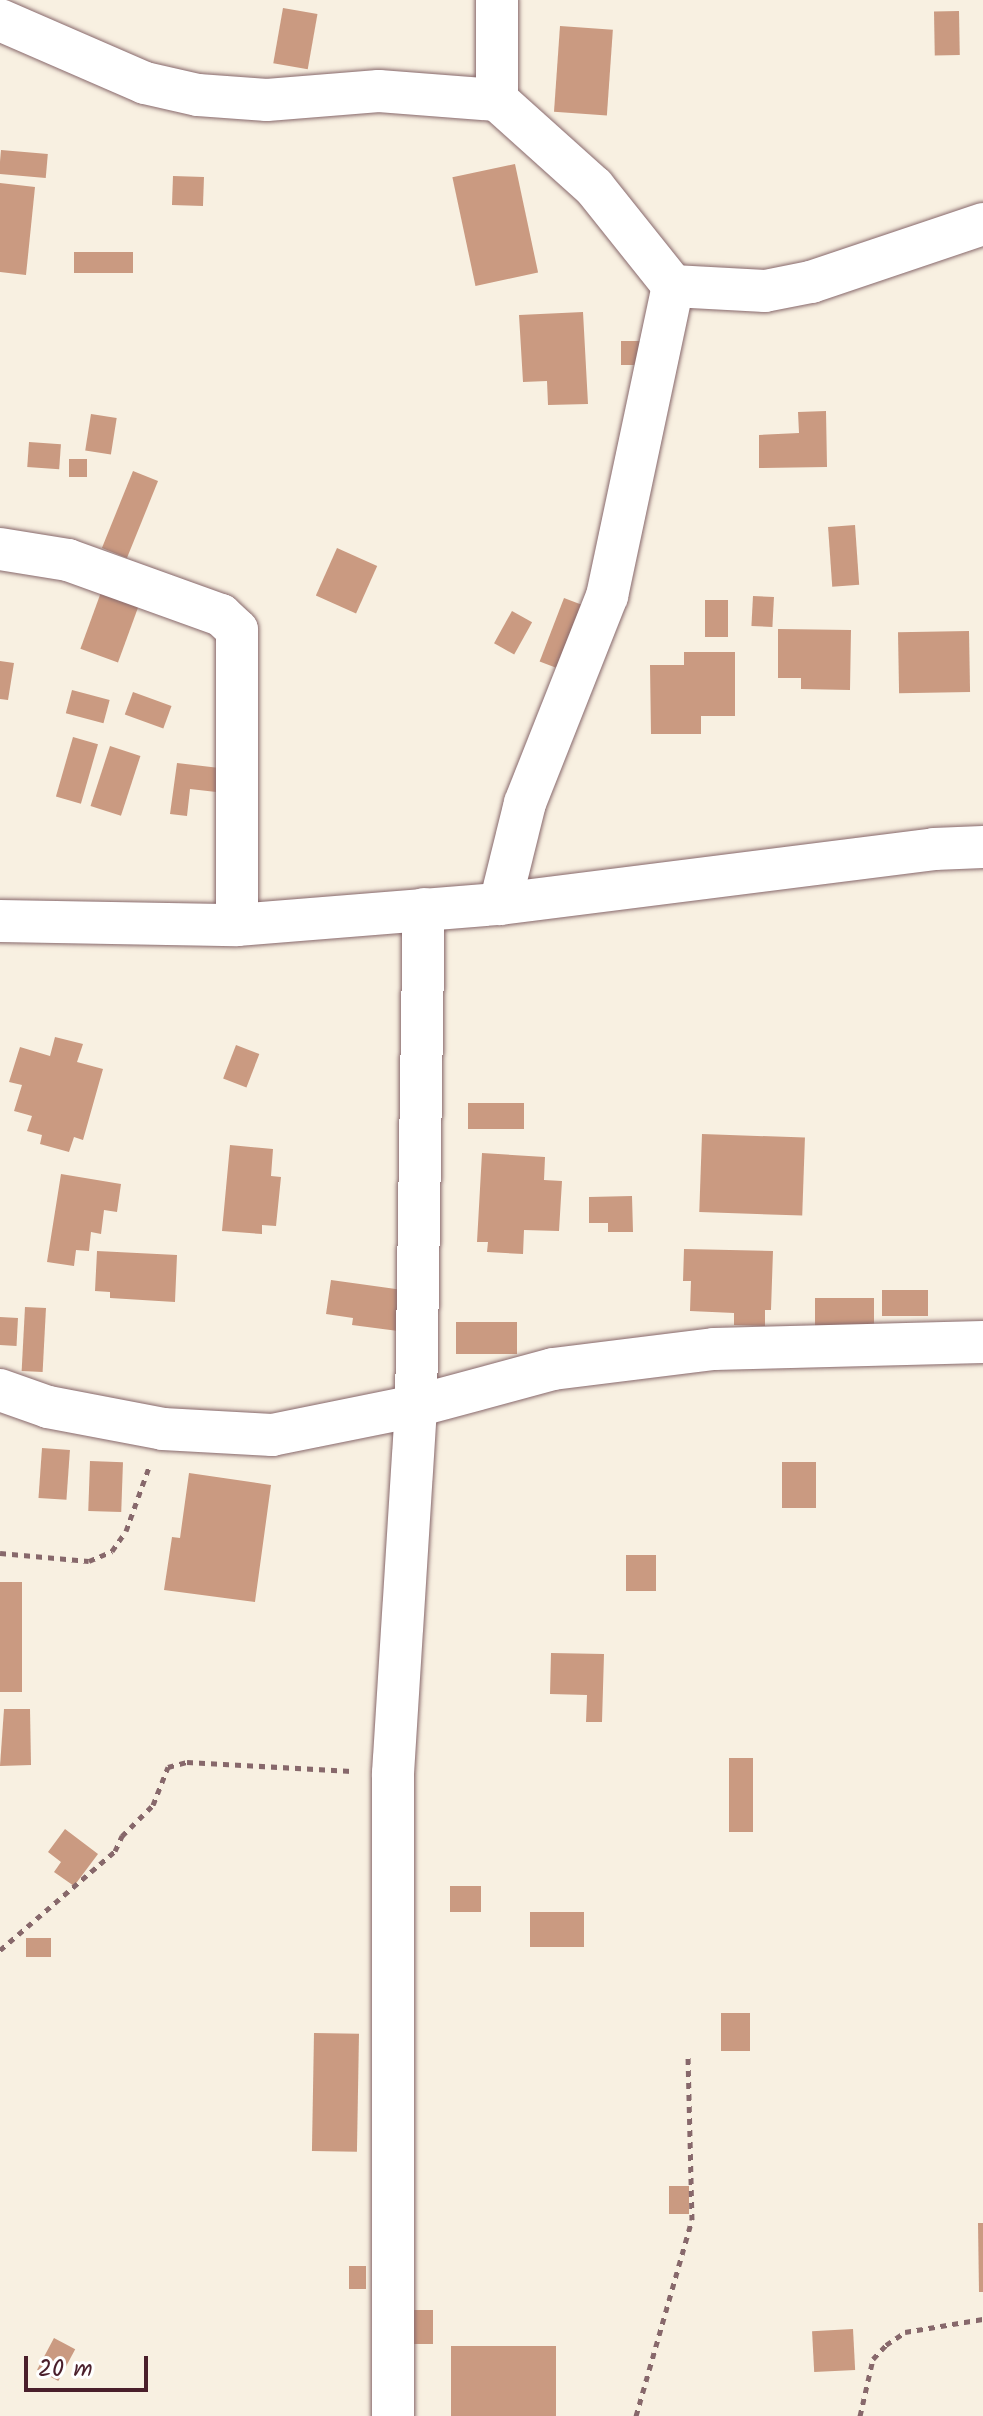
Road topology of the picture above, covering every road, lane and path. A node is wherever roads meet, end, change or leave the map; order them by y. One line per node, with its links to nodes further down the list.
1 (497, 0): 3 (street)
2 (0, 20): 3 (street)
3 (497, 100): 5 (street)
4 (983, 224): 5 (street)
5 (673, 286): 8 (street)
6 (0, 549): 11 (street)
7 (983, 847): 8 (street)
8 (500, 904): 9 (street)
9 (424, 909): 11 (street); 14 (street)
10 (0, 921): 11 (street)
11 (237, 925)
12 (983, 1342): 14 (street)
13 (0, 1390): 15 (street)
14 (416, 1406): 15 (street); 17 (street)
15 (163, 1429): 16 (path)
16 (0, 1553)
17 (393, 1773): 18 (path); 21 (street)
18 (0, 1950)
19 (688, 2054): 22 (path)
20 (983, 2319): 23 (path)
21 (393, 2416)
22 (636, 2416)
23 (860, 2416)

